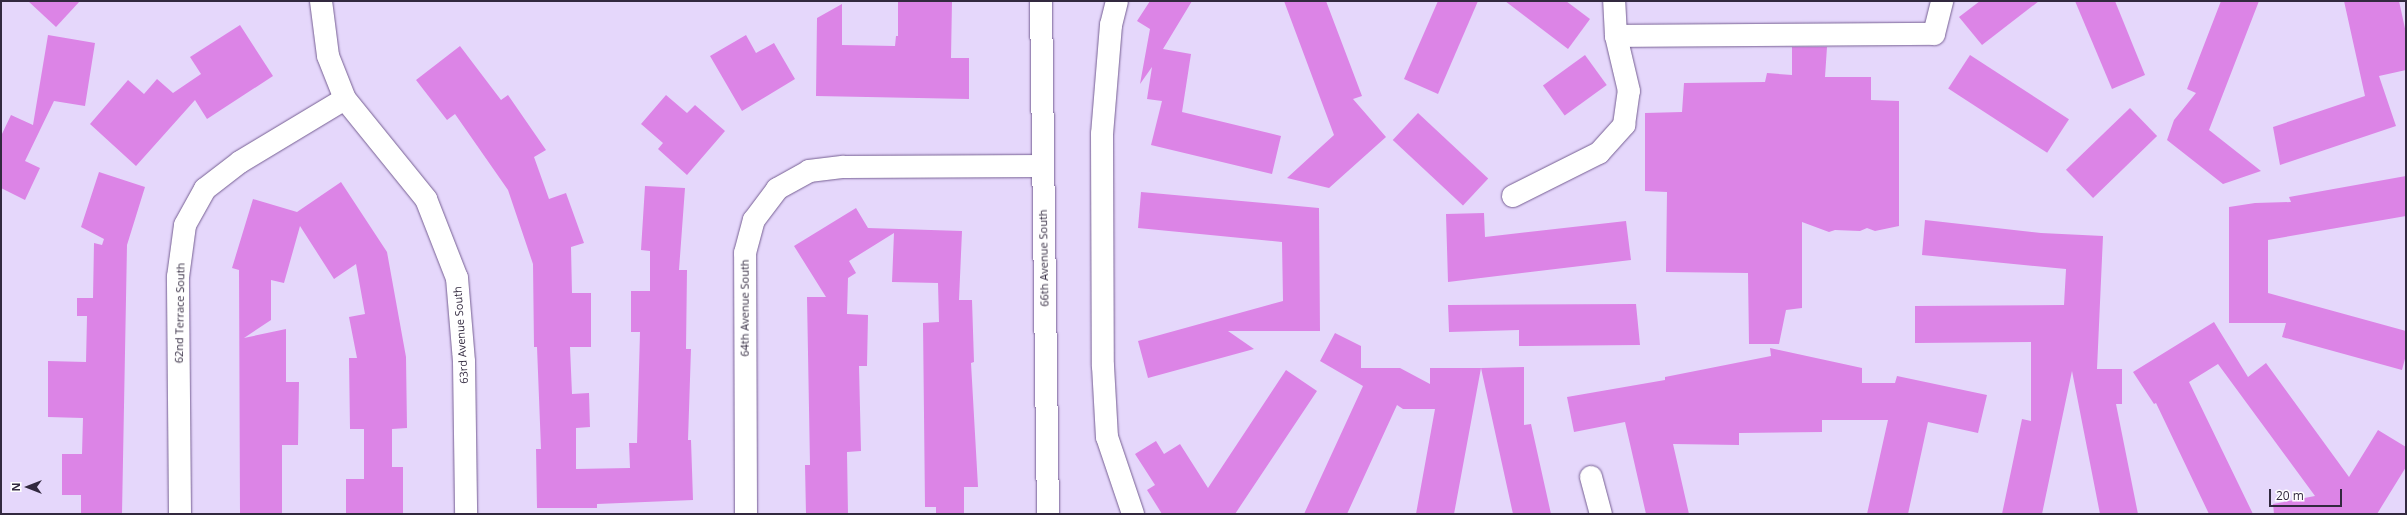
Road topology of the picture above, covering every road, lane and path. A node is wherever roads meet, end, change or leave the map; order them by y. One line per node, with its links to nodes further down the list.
1 (321, 1): 7 (street, 63rd Avenue South)
2 (1040, 1): 8 (street, 66th Avenue South)
3 (1117, 1): 15 (street)
4 (1614, 1): 6 (street)
5 (1942, 1): 6 (street)
6 (1616, 36): 9 (street)
7 (345, 98): 11 (street, 62nd Terrace South); 12 (street, 63rd Avenue South)
8 (1042, 166): 13 (street, 64th Avenue South); 14 (street, 66th Avenue South)
9 (1513, 196)
10 (1591, 477): 16 (street)
11 (180, 514)
12 (466, 514)
13 (746, 514)
14 (1048, 514)
15 (1133, 514)
16 (1601, 514)

